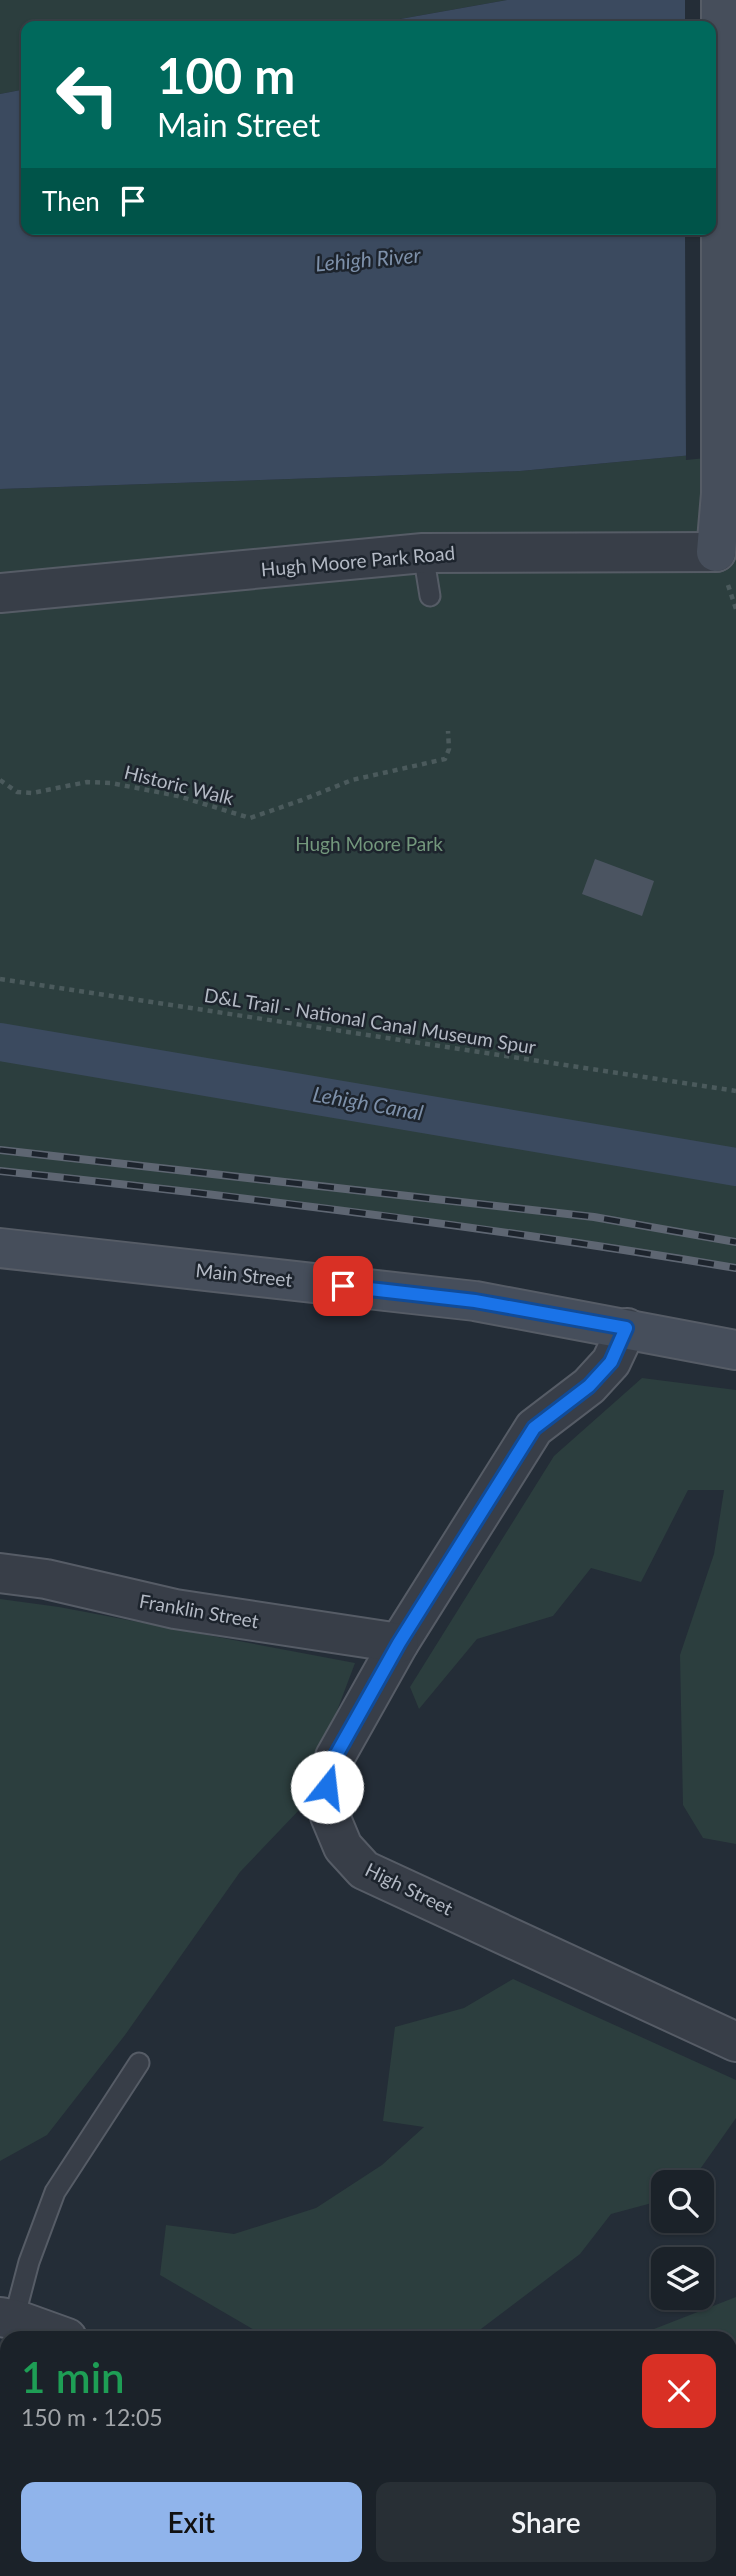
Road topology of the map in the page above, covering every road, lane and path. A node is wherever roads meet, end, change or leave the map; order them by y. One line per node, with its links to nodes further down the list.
1 (721, 0): 2 (street, Hugh Moore Park Road)
2 (424, 553): 3 (street, Hugh Moore Park Road); 4 (lane)
3 (0, 593)
4 (430, 596)
5 (448, 731): 6 (path, Historic Walk)
6 (0, 780)
7 (0, 979): 8 (path, D&L Trail - National Canal Museum Spur)
8 (736, 1091)
9 (0, 1248): 10 (street, Main Street)
10 (626, 1328): 11 (street, Main Street); 13 (street, High Street)
11 (736, 1350)
12 (0, 1573): 13 (street, Franklin Street)
13 (399, 1643): 14 (street, High Street)
14 (736, 2042)
15 (139, 2063): 16 (lane)
16 (7, 2318): 17 (street)
17 (46, 2331)

